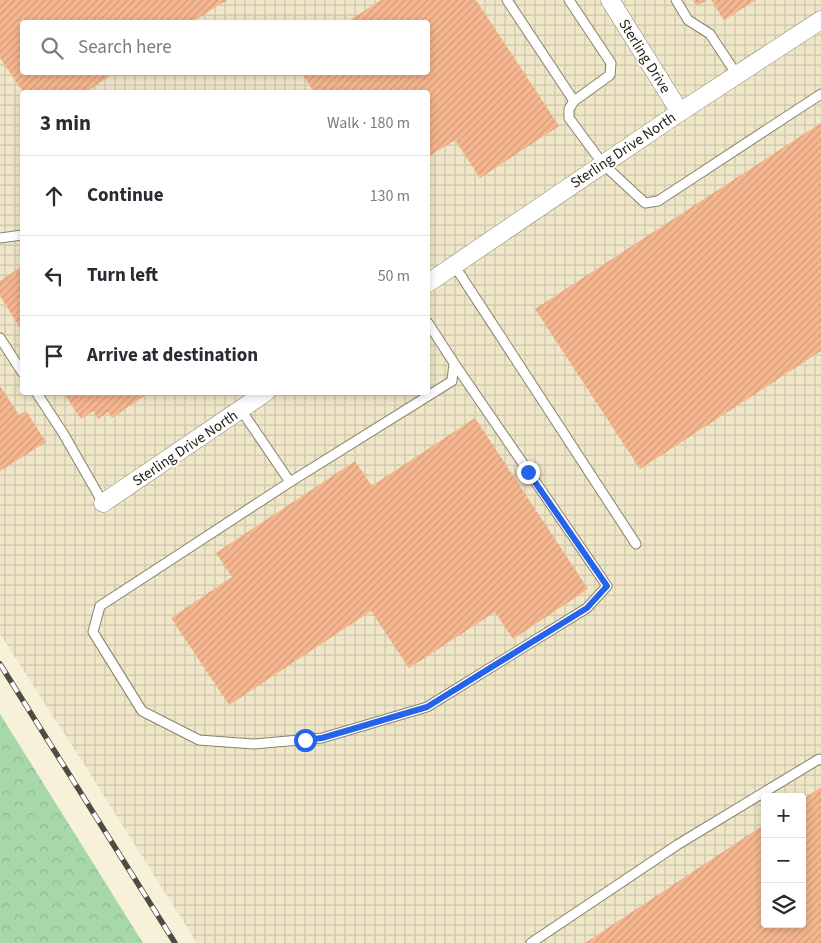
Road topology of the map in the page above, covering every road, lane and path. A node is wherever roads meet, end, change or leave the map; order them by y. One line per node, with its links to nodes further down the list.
1 (507, 0): 8 (lane)
2 (569, 0): 8 (lane)
3 (610, 0): 9 (street, Sterling Drive)
4 (676, 0): 6 (lane)
5 (821, 20): 6 (street, Sterling Drive North)
6 (737, 74): 9 (street, Sterling Drive North)
7 (821, 94): 10 (lane)
8 (574, 101): 10 (lane)
9 (680, 112): 10 (street, Sterling Drive North)
10 (603, 164): 13 (street, Sterling Drive North)
11 (20, 235): 12 (lane)
12 (0, 238)
13 (454, 264): 14 (street, Sterling Drive North); 26 (lane)
14 (430, 282)
15 (430, 325): 17 (lane)
16 (0, 338): 18 (lane)
17 (454, 363): 21 (lane); 24 (lane)
18 (20, 369)
19 (38, 395): 25 (lane)
20 (262, 395): 23 (street, Sterling Drive North)
21 (430, 395)
22 (430, 395): 24 (lane)
23 (241, 410): 24 (lane); 25 (street, Sterling Drive North)
24 (290, 482)
25 (103, 503)
26 (636, 544)
27 (821, 760): 28 (lane)
28 (531, 943)

